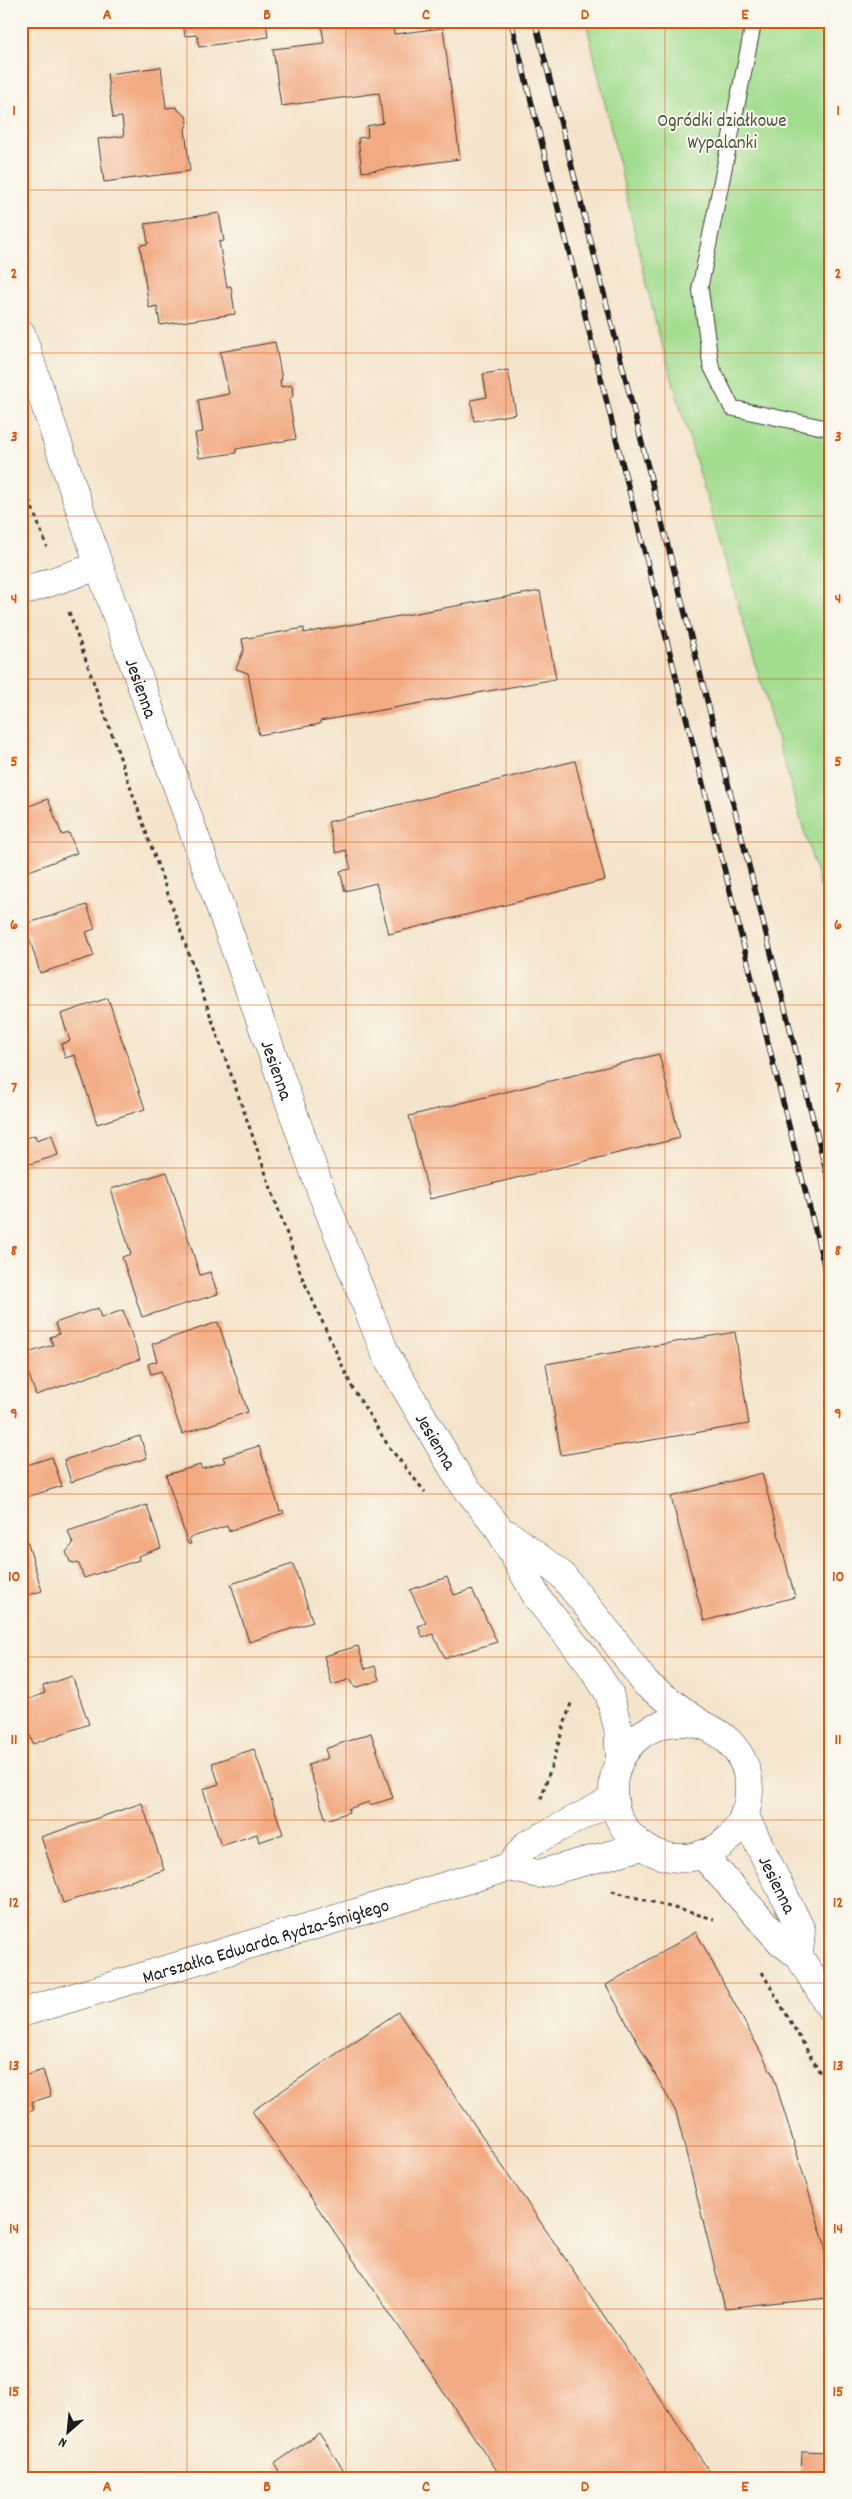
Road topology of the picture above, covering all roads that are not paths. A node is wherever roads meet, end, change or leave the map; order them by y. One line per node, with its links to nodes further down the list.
1 (754, 21): 3 (lane)
2 (21, 333): 4 (street, Jesienna)
3 (831, 429)
4 (99, 566): 5 (street); 6 (street, Jesienna)
5 (21, 592)
6 (498, 1527): 7 (street); 8 (street, Jesienna)
7 (704, 1726): 8 (street); 10 (street)
8 (620, 1760): 9 (street)
9 (614, 1799): 11 (street); 13 (street)
10 (744, 1814): 12 (street); 14 (street, Jesienna)
11 (643, 1846): 12 (street); 13 (street)
12 (702, 1854): 14 (street, Jesienna)
13 (509, 1866): 16 (street, Marszałka Edwarda Rydza-Śmigłego)
14 (799, 1956): 15 (street, Jesienna)
15 (831, 2009)
16 (21, 2013)

